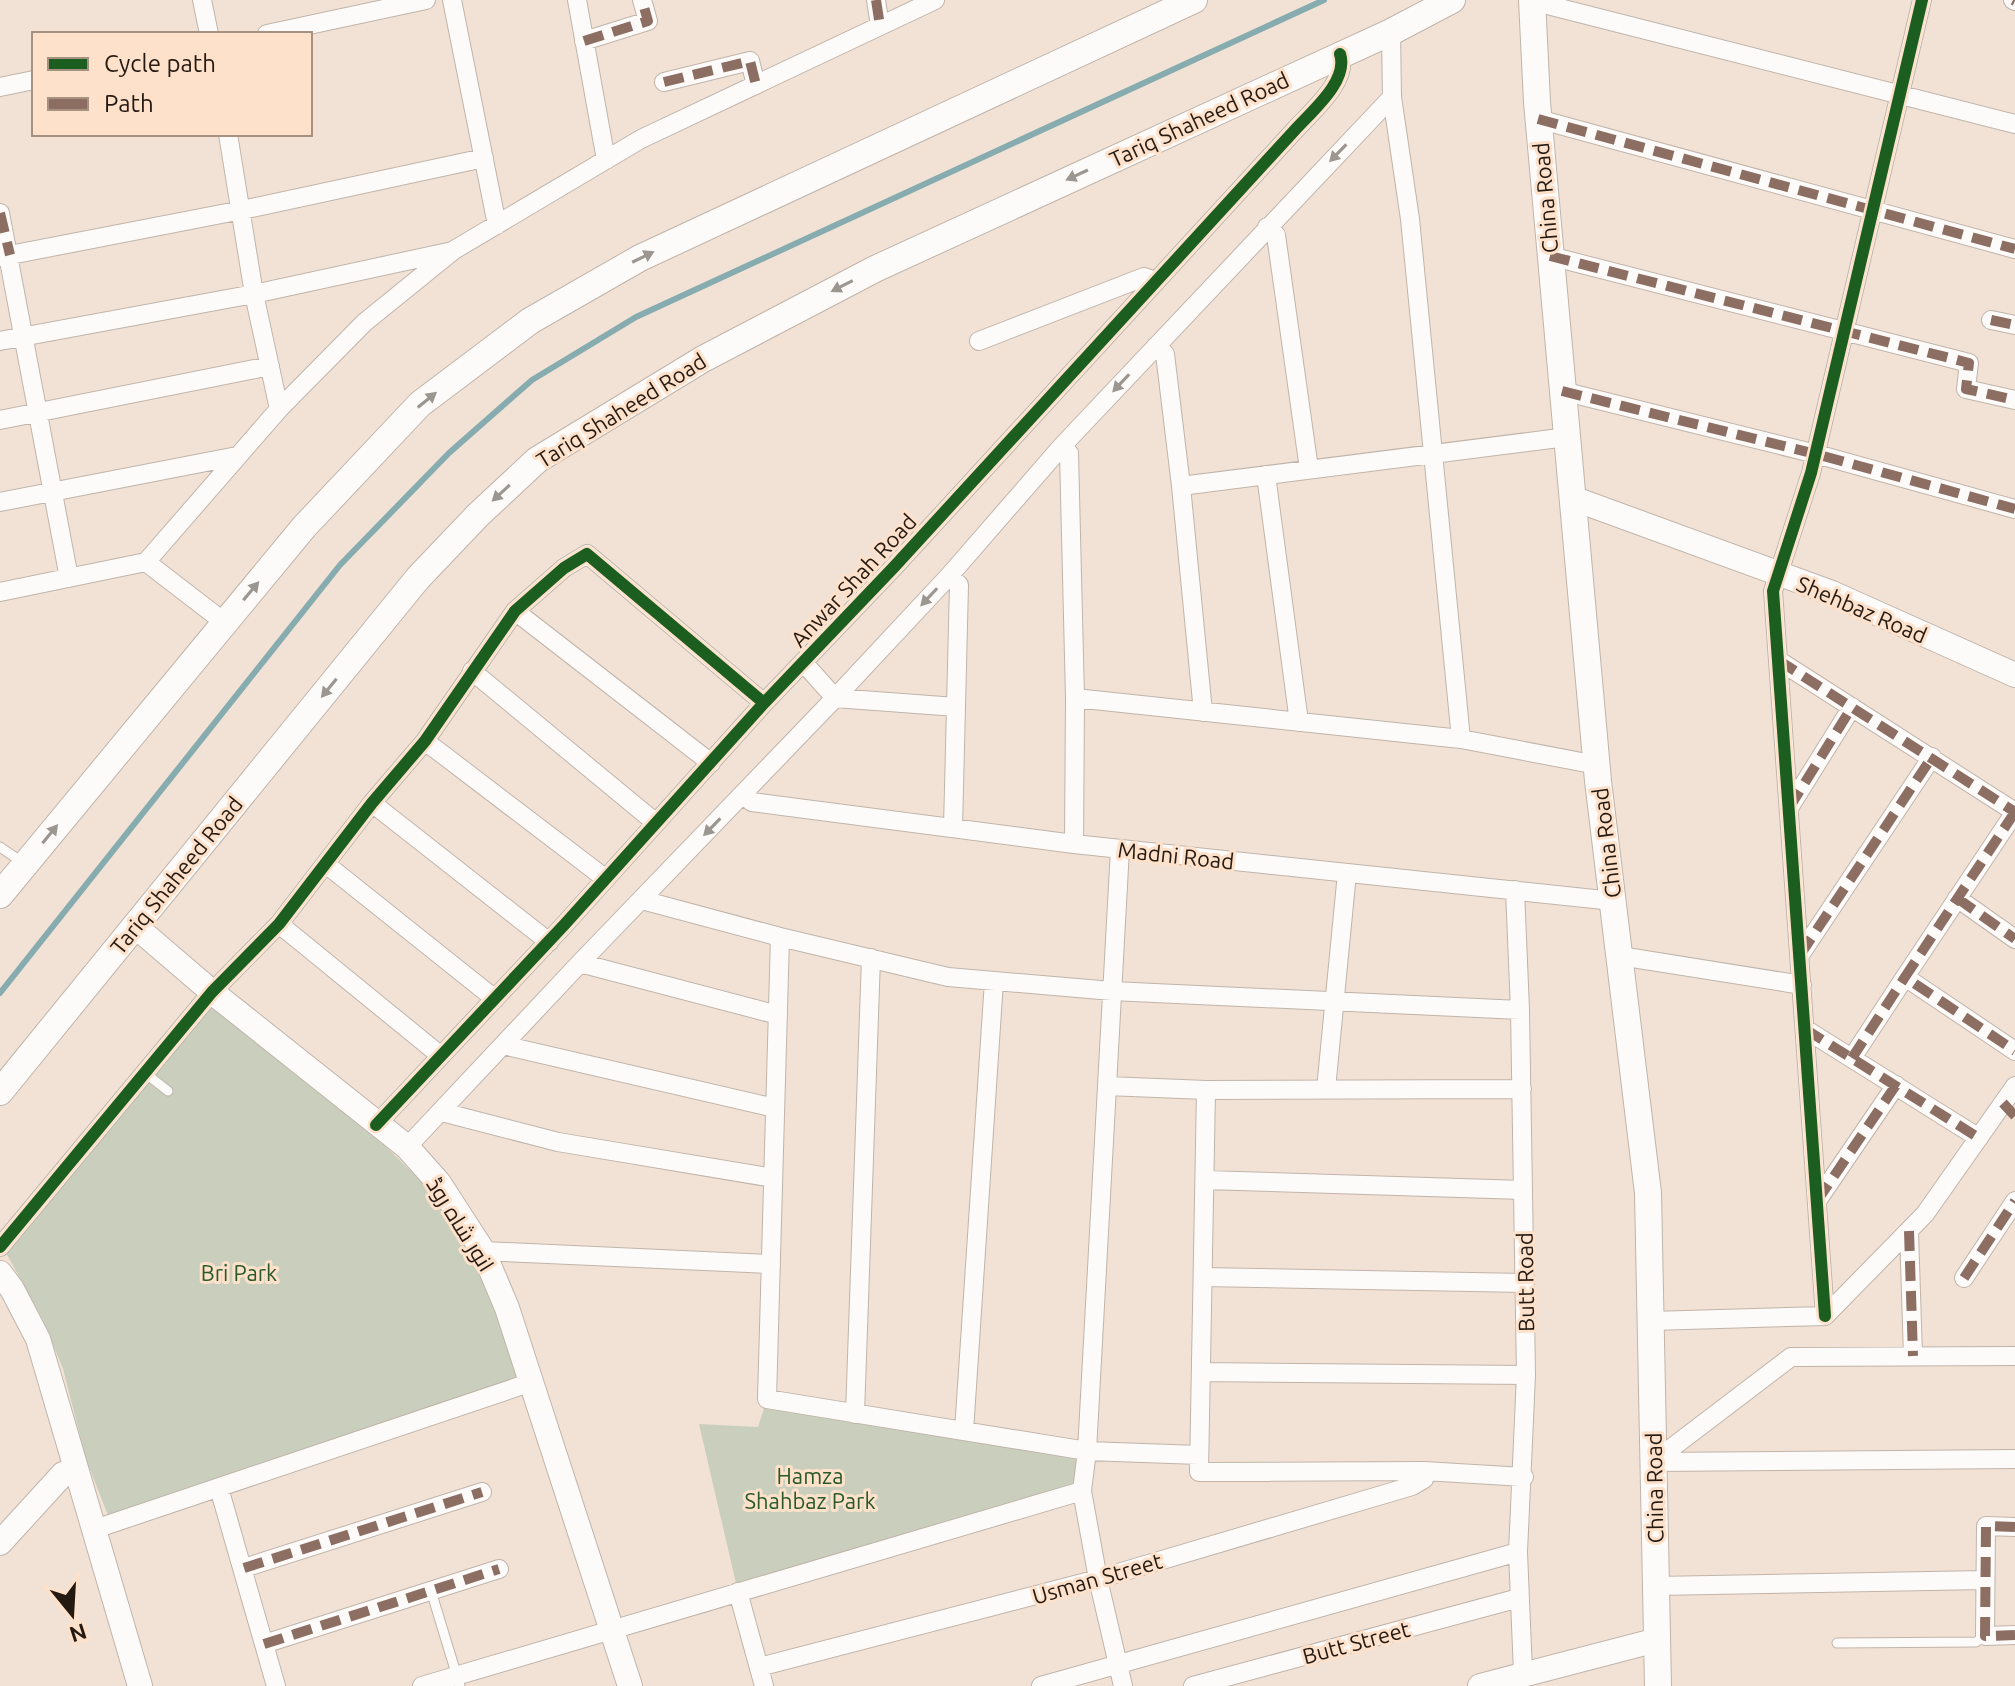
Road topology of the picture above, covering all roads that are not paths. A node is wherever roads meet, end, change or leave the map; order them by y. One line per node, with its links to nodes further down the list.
1 (202, 0): 13 (street)
2 (426, 0): 14 (street)
3 (452, 0): 27 (street)
4 (577, 0): 16 (street)
5 (642, 0): 16 (street)
6 (876, 0): 12 (street)
7 (935, 0): 12 (street)
8 (1194, 0): 71 (main road, one-way to 8)
9 (1452, 0): 15 (main road, Tariq Shaheed Road)
10 (1532, 0): 22 (street); 24 (main road, China Road)
11 (1922, 0): 22 (street)
12 (880, 26): 20 (street)
13 (209, 32)
14 (276, 32)
15 (1391, 32): 17 (main road, Tariq Shaheed Road); 23 (street)
16 (584, 41): 28 (street)
17 (1340, 54): 38 (street, Anwar Shah Road); 107 (main road, Tariq Shaheed Road, one-way to 107)
18 (32, 80): 21 (street)
19 (664, 82): 20 (street)
20 (756, 85): 28 (street)
21 (0, 87)
22 (1900, 95): 25 (street); 29 (street)
23 (1392, 97): 33 (street, one-way to 33); 55 (street)
24 (1538, 119): 29 (street); 37 (main road, China Road)
25 (2015, 124)
26 (228, 136): 30 (street)
27 (484, 158): 30 (street); 32 (street)
28 (606, 160): 32 (street)
29 (1873, 209): 34 (street); 42 (street)
30 (242, 210): 36 (street); 39 (street)
31 (0, 213): 36 (street)
32 (497, 225): 35 (street)
33 (1267, 227): 46 (street); 58 (street)
34 (2015, 249)
35 (454, 250): 39 (street); 50 (street)
36 (5, 256): 43 (street)
37 (1550, 256): 42 (street); 48 (main road, China Road)
38 (1155, 281): 45 (street); 73 (street, Anwar Shah Road)
39 (254, 294): 43 (street); 47 (street)
40 (1991, 320): 41 (street)
41 (2015, 325)
42 (1845, 329): 49 (street); 56 (street)
43 (25, 337): 44 (street); 51 (street)
44 (0, 341)
45 (979, 341)
46 (1156, 346): 54 (street, one-way to 54); 60 (street)
47 (270, 366): 50 (street); 51 (street)
48 (1562, 391): 53 (main road, China Road); 56 (street)
49 (2015, 400)
50 (279, 409): 57 (street)
51 (38, 412): 52 (street); 61 (street)
52 (0, 420)
53 (1567, 437): 55 (street); 62 (main road, China Road)
54 (1062, 446): 67 (street); 77 (street)
55 (1433, 452): 58 (street); 83 (street)
56 (1816, 454): 64 (street); 66 (street)
57 (237, 456): 61 (street); 65 (street)
58 (1309, 469): 59 (street)
59 (1266, 475): 60 (street); 82 (street)
60 (1181, 486): 81 (street)
61 (53, 492): 63 (street); 68 (street)
62 (1572, 498): 66 (street, Shehbaz Road); 87 (main road, China Road)
63 (0, 502)
64 (2015, 509)
65 (146, 562): 68 (street); 71 (street)
66 (1778, 575): 72 (street); 75 (street, Shehbaz Road)
67 (949, 576): 76 (street, one-way to 76); 79 (street)
68 (69, 578): 69 (street)
69 (0, 592)
70 (515, 611): 74 (street); 78 (street); 86 (street)
71 (224, 622): 97 (main road, one-way to 71)
72 (1778, 660): 80 (street); 90 (street)
73 (803, 662): 76 (street); 78 (street, Anwar Shah Road)
74 (472, 671): 84 (street); 92 (street)
75 (2015, 675)
76 (835, 698): 79 (street); 88 (street)
77 (1075, 698): 81 (street); 94 (street)
78 (764, 703): 86 (street, Anwar Shah Road)
79 (956, 707): 93 (street)
80 (1852, 707): 85 (street); 90 (street)
81 (1203, 712): 82 (street)
82 (1299, 722): 83 (street)
83 (1461, 739): 87 (street)
84 (425, 741): 89 (street); 100 (street)
85 (1932, 757): 91 (street); 111 (street)
86 (711, 763): 92 (street, Anwar Shah Road)
87 (1597, 765): 105 (main road, China Road)
88 (742, 795): 93 (street, Madni Road); 104 (street, one-way to 104)
89 (372, 803): 98 (street); 110 (street)
90 (1789, 808): 111 (street)
91 (2015, 812): 103 (street)
92 (656, 823): 100 (street, Anwar Shah Road)
93 (953, 828): 94 (street, Madni Road)
94 (1074, 844): 96 (street, Madni Road)
95 (0, 847): 97 (lane)
96 (1120, 849): 99 (street, Madni Road); 118 (street)
97 (25, 864): 102 (main road)
98 (327, 865): 106 (street); 120 (street)
99 (1347, 873): 101 (street, Madni Road); 121 (street)
100 (606, 879): 110 (street, Anwar Shah Road)
101 (1515, 890): 105 (street, Madni Road); 122 (street, Butt Road)
102 (0, 895)
103 (1957, 898): 109 (street); 115 (street)
104 (642, 900): 108 (street); 114 (street)
105 (1613, 901): 112 (main road, China Road)
106 (279, 924): 119 (street); 127 (street)
107 (135, 926): 119 (street, انور شاہ روڈ); 137 (main road, Tariq Shaheed Road)
108 (780, 937): 113 (street); 123 (street)
109 (2015, 939)
110 (549, 942): 120 (street, Anwar Shah Road)
111 (1800, 955): 117 (street)
112 (1620, 956): 117 (street); 158 (main road, China Road)
113 (871, 958): 116 (street); 164 (street)
114 (580, 963): 123 (street); 125 (street)
115 (1905, 977): 126 (street); 128 (street)
116 (994, 981): 118 (street); 165 (street)
117 (1802, 985): 124 (street)
118 (1112, 991): 121 (street); 131 (street)
119 (212, 992): 129 (street); 141 (street, انور شاہ روڈ)
120 (495, 999): 127 (street, Anwar Shah Road)
121 (1335, 1002): 122 (street); 133 (street)
122 (1520, 1010): 134 (street, Butt Road)
123 (778, 1015): 138 (street)
124 (1805, 1029): 128 (street); 147 (street)
125 (503, 1045): 138 (street); 140 (street)
126 (2015, 1051)
127 (441, 1056): 141 (street, Anwar Shah Road)
128 (1852, 1058): 130 (street)
129 (145, 1073): 136 (lane); 150 (street)
130 (1896, 1085): 142 (street); 147 (street)
131 (1107, 1086): 135 (street); 166 (street)
132 (2015, 1086): 139 (street)
133 (1326, 1089): 134 (street); 135 (street)
134 (1522, 1089): 146 (street, Butt Road)
135 (1206, 1090): 145 (street)
136 (168, 1091)
137 (0, 1092)
138 (775, 1108): 144 (street)
139 (2009, 1110): 142 (street)
140 (442, 1112): 143 (street); 144 (street)
141 (376, 1125): 143 (street, انور شاہ روڈ)
142 (1979, 1138): 149 (street)
143 (407, 1147): 151 (street, انور شاہ روڈ)
144 (773, 1178): 152 (street)
145 (1205, 1180): 146 (street); 154 (street)
146 (1523, 1190): 156 (street, Butt Road)
147 (1817, 1201): 157 (street)
148 (2015, 1201): 155 (street)
149 (1909, 1231): 157 (street); 159 (street)
150 (0, 1247)
151 (483, 1251): 152 (street); 163 (street, انور شاہ روڈ)
152 (771, 1264): 164 (street)
153 (0, 1273): 170 (street)
154 (1203, 1277): 156 (street); 161 (street)
155 (1964, 1278)
156 (1525, 1283): 162 (street, Butt Road)
157 (1825, 1316): 158 (street)
158 (1651, 1321): 169 (main road, China Road)
159 (1913, 1356): 160 (street); 169 (street)
160 (2015, 1356)
161 (1201, 1372): 162 (street); 167 (street)
162 (1526, 1375): 172 (street, Butt Road)
163 (532, 1382): 173 (street); 188 (street, انور شاہ روڈ)
164 (855, 1414): 165 (street)
165 (964, 1431): 166 (street)
166 (1087, 1451): 167 (street); 174 (street)
167 (1199, 1455): 171 (street)
168 (2015, 1459): 169 (street)
169 (1653, 1462): 184 (main road, China Road)
170 (75, 1469): 177 (street); 178 (street)
171 (1424, 1471): 172 (street); 182 (street, Usman Street)
172 (1524, 1477): 179 (street, Butt Road)
173 (219, 1488): 177 (street); 180 (street)
174 (1082, 1491): 182 (street); 186 (street)
175 (482, 1492): 180 (street)
176 (2015, 1527): 183 (street)
177 (95, 1529): 198 (street)
178 (0, 1543)
179 (1518, 1552): 187 (street, Butt Road); 194 (street)
180 (244, 1568): 193 (street)
181 (499, 1569): 185 (street)
182 (1098, 1579): 194 (street); 195 (street, Usman Street)
183 (1985, 1580): 184 (street); 190 (street)
184 (1656, 1586): 191 (main road, China Road)
185 (431, 1591): 193 (street); 197 (lane)
186 (738, 1592): 188 (street); 195 (street)
187 (1519, 1598): 196 (street, Butt Road); 205 (street, Butt Street)
188 (612, 1629): 197 (street); 201 (street, انور شاہ روڈ)
189 (2015, 1635): 190 (street)
190 (1985, 1636): 192 (lane)
191 (1657, 1640): 196 (street); 207 (main road, China Road)
192 (1837, 1643)
193 (264, 1644): 199 (street)
194 (1118, 1665): 203 (street); 204 (street)
195 (759, 1667): 202 (street)
196 (1523, 1673): 206 (street)
197 (458, 1681): 200 (street)
198 (140, 1686)
199 (276, 1686)
200 (422, 1686)
201 (630, 1686)
202 (764, 1686)
203 (1041, 1686)
204 (1123, 1686)
205 (1193, 1686)
206 (1480, 1686)
207 (1658, 1686)

